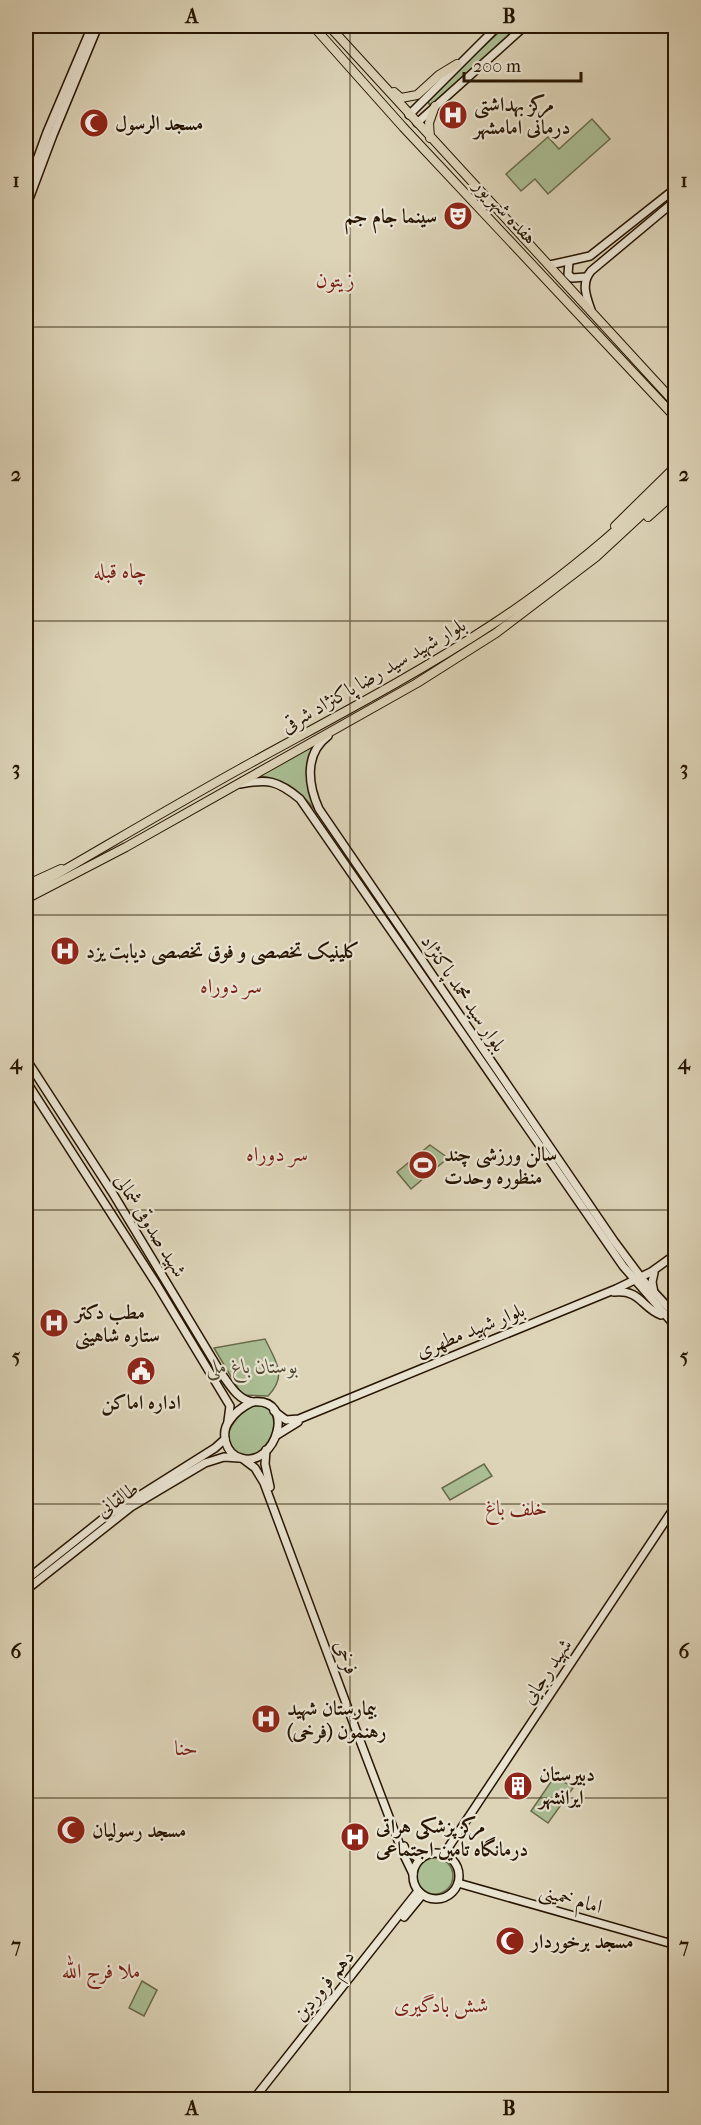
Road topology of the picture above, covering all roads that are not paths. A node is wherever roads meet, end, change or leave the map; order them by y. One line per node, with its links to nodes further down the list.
1 (92, 26): 17 (main road)
2 (98, 26): 19 (main road)
3 (313, 26): 11 (main road, هفده شهریور)
4 (328, 26): 8 (main road, هفده شهریور)
5 (498, 26): 7 (main road)
6 (525, 26): 12 (main road)
7 (457, 64): 8 (main road); 10 (main road)
8 (381, 84): 9 (main road, هفده شهریور)
9 (389, 92): 11 (main road); 13 (main road, هفده شهریور)
10 (425, 99): 12 (main road); 13 (main road)
11 (381, 102): 13 (main road); 15 (main road, هفده شهریور)
12 (434, 108): 13 (main road); 14 (main road)
13 (412, 120): 14 (main road, هفده شهریور); 15 (main road)
14 (431, 139): 15 (main road); 21 (main road, هفده شهریور)
15 (422, 147): 25 (main road, هفده شهریور)
16 (675, 188): 20 (main road)
17 (26, 190)
18 (675, 200): 22 (main road)
19 (26, 207)
20 (569, 262): 21 (main road); 22 (main road)
21 (550, 265): 23 (main road, هفده شهریور)
22 (586, 277): 23 (main road)
23 (592, 313): 24 (main road, هفده شهریور)
24 (675, 404)
25 (675, 418)
26 (675, 469): 29 (main road, بلوار شهید سید رضا پاکنژاد شرقی)
27 (675, 483): 29 (main road, بلوار شهید سید رضا پاکنژاد شرقی)
28 (675, 492): 29 (main road)
29 (593, 555): 30 (main road, بلوار شهید سید رضا پاکنژاد شرقی); 33 (main road, بلوار شهید سید رضا پاکنژاد شرقی)
30 (345, 723): 31 (main road, بلوار شهید سید رضا پاکنژاد شرقی); 32 (main road, بلوار سید محمد پاکنژاد)
31 (234, 784): 32 (main road, بلوار سید محمد پاکنژاد); 33 (main road, بلوار شهید سید رضا پاکنژاد شرقی)
32 (328, 832): 40 (main road, بلوار سید محمد پاکنژاد)
33 (70, 871): 34 (main road); 34 (main road); 37 (main road)
34 (32, 889): 35 (main road); 36 (main road)
35 (26, 892)
36 (26, 899)
37 (26, 904)
38 (26, 1059): 51 (main road, شهید صدوقی شمالی)
39 (26, 1081): 53 (main road, شهید صدوقی شمالی)
40 (581, 1198): 42 (main road, بلوار سید محمد پاکنژاد); 43 (main road, بلوار سید محمد پاکنژاد)
41 (675, 1256): 44 (main road, بلوار شهید مطهری)
42 (623, 1266): 45 (main road, بلوار سید محمد پاکنژاد); 46 (main road)
43 (634, 1269): 44 (main road); 45 (main road, بلوار سید محمد پاکنژاد)
44 (653, 1272): 45 (main road, بلوار شهید مطهری); 47 (main road)
45 (638, 1280): 46 (main road, بلوار شهید مطهری); 47 (main road); 48 (main road)
46 (615, 1290): 48 (main road); 54 (main road, بلوار شهید مطهری); 56 (main road, بلوار شهید مطهری)
47 (655, 1295): 49 (main road)
48 (664, 1316): 50 (main road)
49 (675, 1316)
50 (675, 1327)
51 (240, 1397): 52 (main road, شهید صدوقی شمالی); 53 (main road)
52 (252, 1402): 54 (main road); 55 (main road)
53 (230, 1406): 55 (main road)
54 (274, 1411): 56 (main road)
55 (228, 1421): 57 (main road)
56 (277, 1435): 59 (main road)
57 (225, 1439): 58 (main road, طالقانی); 61 (main road)
58 (215, 1448): 60 (main road); 63 (main road, طالقانی)
59 (266, 1450): 61 (main road); 66 (main road, فرخی)
60 (221, 1458): 61 (main road, طالقانی); 64 (main road, طالقانی)
61 (241, 1458): 67 (main road, فرخی)
62 (675, 1505): 65 (main road, شهید رجایی)
63 (26, 1580)
64 (26, 1590)
65 (444, 1854): 66 (main road); 68 (main road)
66 (420, 1859): 67 (main road)
67 (413, 1874): 69 (main road)
68 (458, 1883): 69 (main road); 70 (main road, امام خمینی)
69 (420, 1893): 71 (main road, دهم فروردین); 72 (main road, دهم فروردین)
70 (675, 1945)
71 (253, 2100)
72 (258, 2100)

